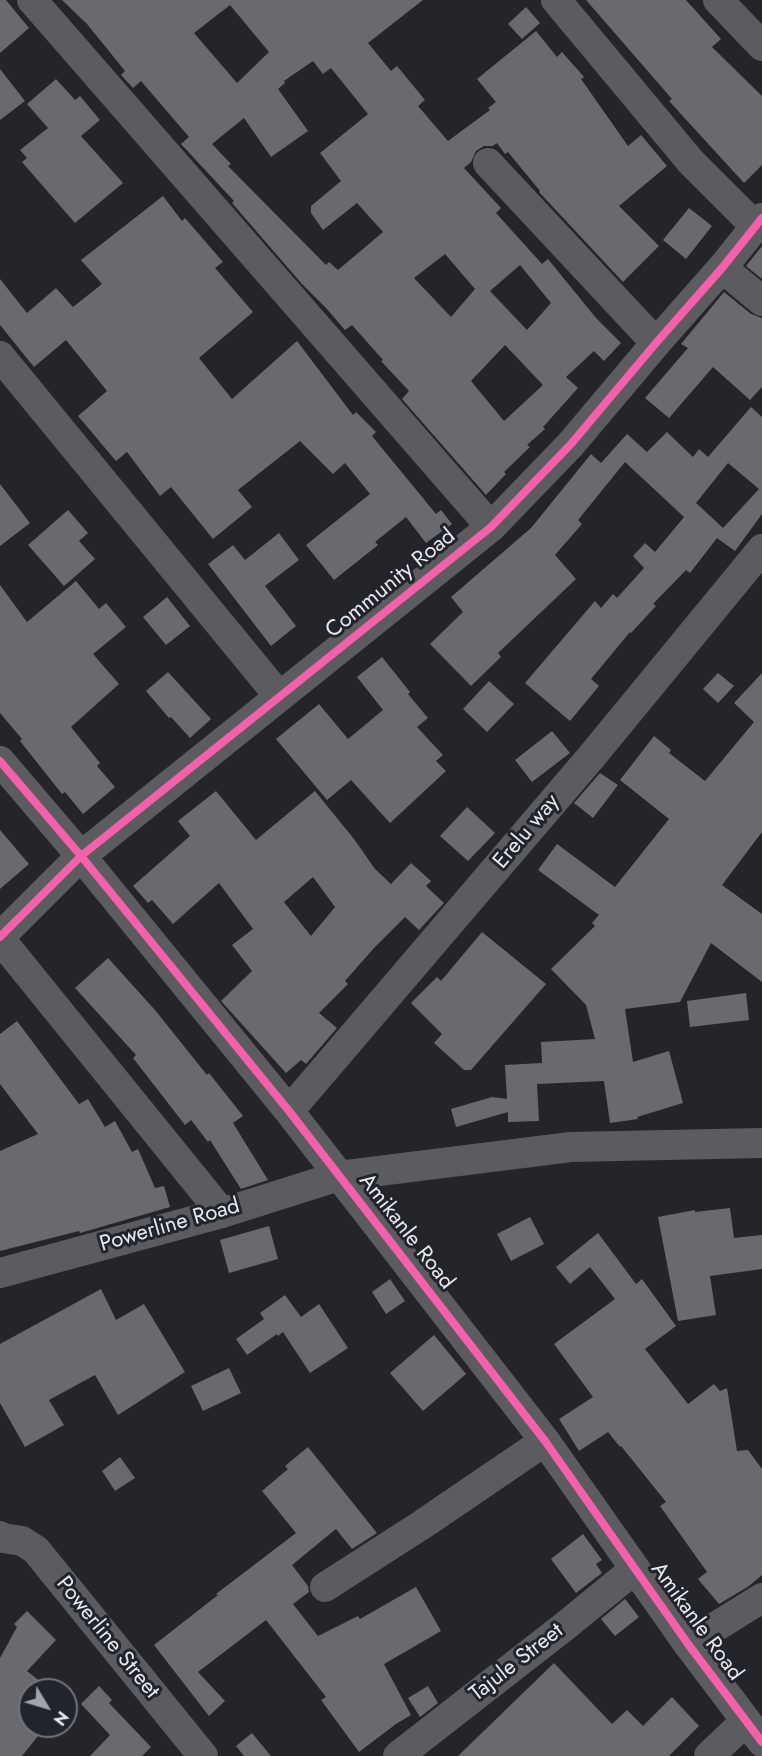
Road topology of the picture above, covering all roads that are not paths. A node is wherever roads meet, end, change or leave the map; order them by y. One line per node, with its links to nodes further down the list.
1 (32, 0): 11 (street)
2 (556, 0): 6 (street)
3 (718, 0): 4 (street)
4 (762, 46)
5 (488, 163): 9 (street)
6 (758, 222): 7 (street, Community Road)
7 (722, 268): 8 (street); 9 (street, Community Road)
8 (762, 302)
9 (656, 343): 11 (street, Community Road)
10 (0, 356): 13 (street)
11 (491, 527): 13 (street, Community Road)
12 (762, 549): 17 (street, Erelu way)
13 (279, 696): 15 (street, Community Road)
14 (0, 761): 15 (street, Amikanle Road)
15 (81, 856): 16 (street, Community Road); 17 (street, Amikanle Road)
16 (0, 938): 20 (street)
17 (289, 1111): 19 (street, Amikanle Road)
18 (762, 1143): 19 (street, Powerline Road)
19 (339, 1176): 20 (street, Powerline Road); 22 (street, Amikanle Road)
20 (222, 1213): 21 (street, Powerline Road)
21 (0, 1273)
22 (545, 1441): 24 (street, Amikanle Road); 25 (street)
23 (0, 1536): 29 (street, Powerline Street)
24 (635, 1569): 27 (street, Amikanle Road); 30 (street, Tajule Street)
25 (325, 1587)
26 (762, 1598): 27 (street)
27 (688, 1644): 28 (street, Amikanle Road)
28 (754, 1731): 31 (street)
29 (203, 1756)
30 (398, 1756)
31 (709, 1756)

